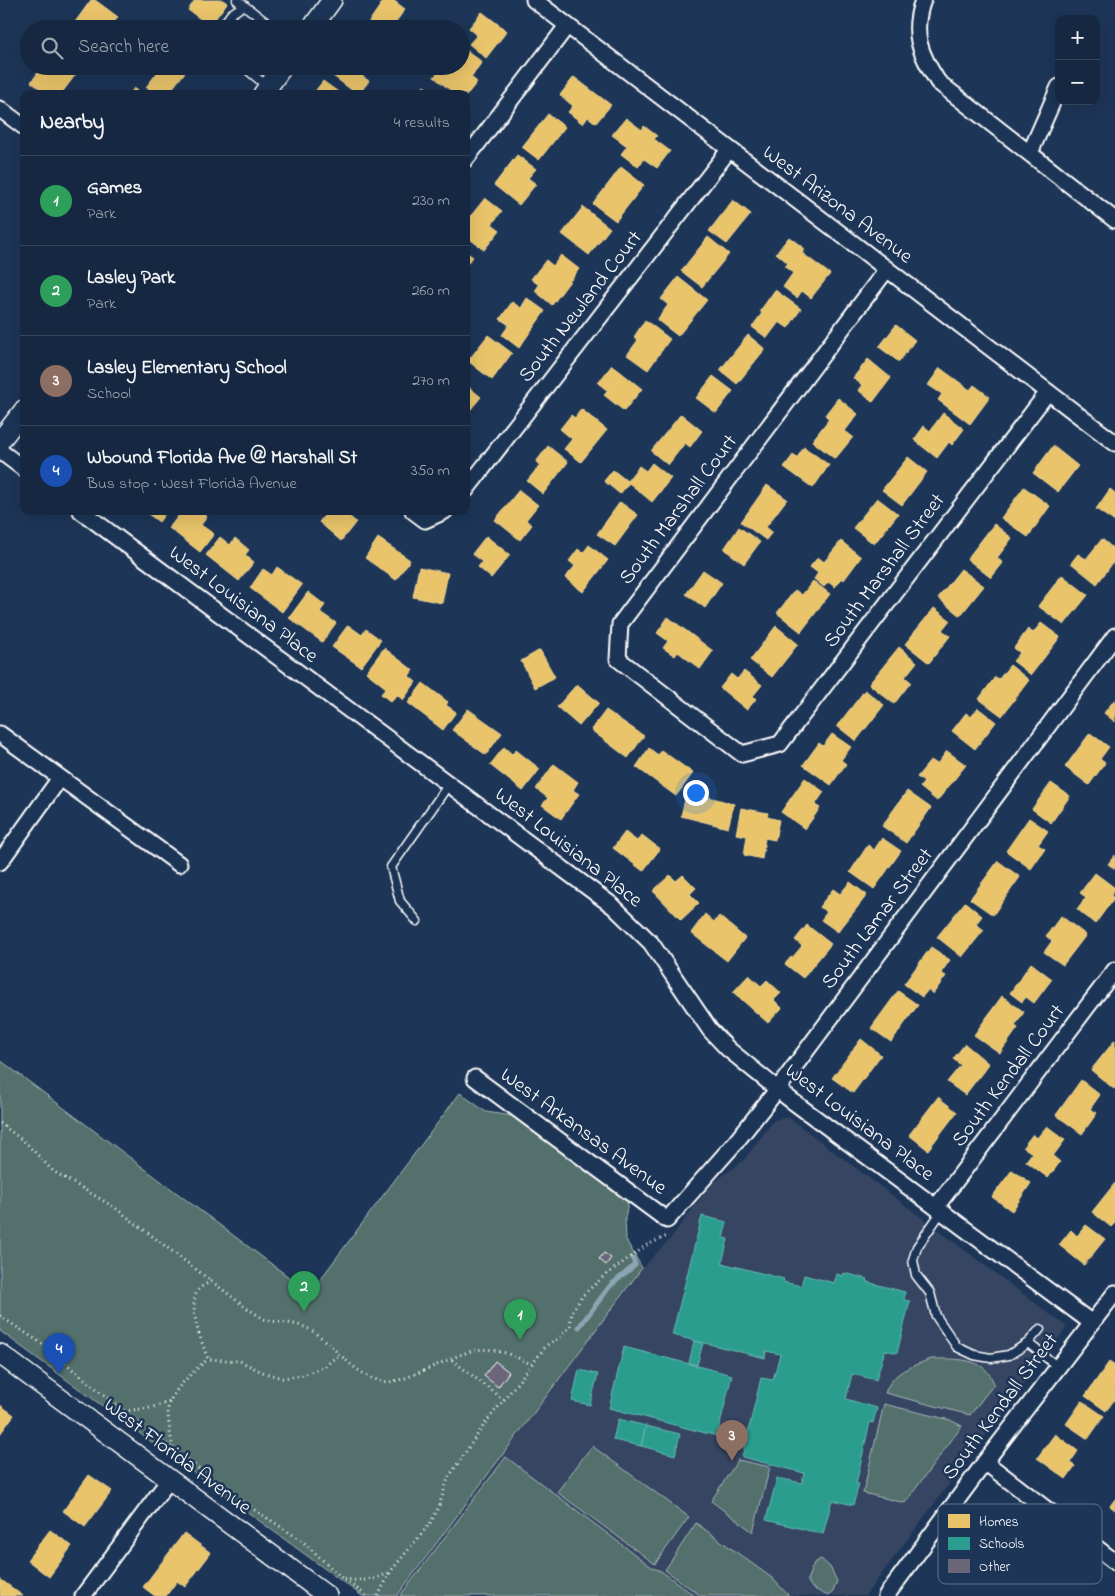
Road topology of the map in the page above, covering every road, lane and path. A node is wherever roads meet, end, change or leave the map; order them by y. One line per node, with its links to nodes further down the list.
1 (332, 0): 7 (street)
2 (534, 0): 8 (street, West Arizona Avenue)
3 (922, 0): 16 (street)
4 (241, 2): 5 (lane); 6 (lane)
5 (227, 20)
6 (264, 20)
7 (318, 20)
8 (567, 26): 15 (street, West Arizona Avenue); 17 (street)
9 (251, 75): 11 (lane)
10 (276, 75): 11 (street)
11 (265, 90)
12 (1055, 96): 16 (street)
13 (0, 109): 14 (street)
14 (20, 124)
15 (729, 150): 19 (street, West Arizona Avenue); 26 (street, South Newland Court)
16 (1030, 153): 18 (street)
17 (470, 154)
18 (1115, 220)
19 (887, 269): 20 (street, West Arizona Avenue); 30 (street, South Marshall Court)
20 (1048, 392): 23 (street, West Arizona Avenue); 30 (street, South Marshall Street)
21 (20, 415): 22 (street)
22 (0, 441)
23 (1115, 443)
24 (0, 451): 25 (street)
25 (20, 466)
26 (470, 485)
27 (86, 515): 32 (street, West Louisiana Place)
28 (1114, 641): 38 (street, South Lamar Street)
29 (0, 734): 31 (street)
30 (742, 754)
31 (60, 778): 33 (street); 34 (street)
32 (449, 784): 35 (lane); 38 (street, West Louisiana Place)
33 (0, 862)
34 (179, 864)
35 (417, 921)
36 (1115, 970): 40 (street, South Kendall Court)
37 (475, 1078): 41 (street, West Arkansas Avenue)
38 (777, 1090): 40 (street, West Louisiana Place); 41 (street, South Lamar Street)
39 (0, 1123): 42 (path)
40 (939, 1209): 45 (street, West Louisiana Place); 47 (lane)
41 (667, 1220)
42 (211, 1281): 49 (path); 50 (path)
43 (1115, 1293): 45 (street, South Kendall Street)
44 (0, 1316): 55 (path)
45 (1092, 1323): 52 (street, South Kendall Street)
46 (1040, 1329): 47 (lane)
47 (1028, 1344): 52 (lane)
48 (0, 1354): 58 (street, West Florida Avenue)
49 (340, 1354): 50 (path); 51 (path)
50 (208, 1360): 54 (path)
51 (451, 1360): 53 (path); 53 (path)
52 (1058, 1367): 57 (street, South Kendall Street)
53 (504, 1400): 64 (path)
54 (169, 1402): 55 (path); 56 (path)
55 (124, 1411): 56 (path)
56 (173, 1449): 65 (path)
57 (985, 1462): 59 (street, South Kendall Street); 60 (street)
58 (169, 1480): 66 (street); 67 (street, West Florida Avenue)
59 (954, 1504)
60 (1040, 1504)
61 (938, 1526): 70 (street, South Kendall Street)
62 (1102, 1552): 63 (street)
63 (1115, 1562)
64 (391, 1571): 65 (path); 69 (path)
65 (343, 1579): 68 (path)
66 (83, 1596)
67 (326, 1596)
68 (367, 1596)
69 (378, 1596)
70 (886, 1596)

